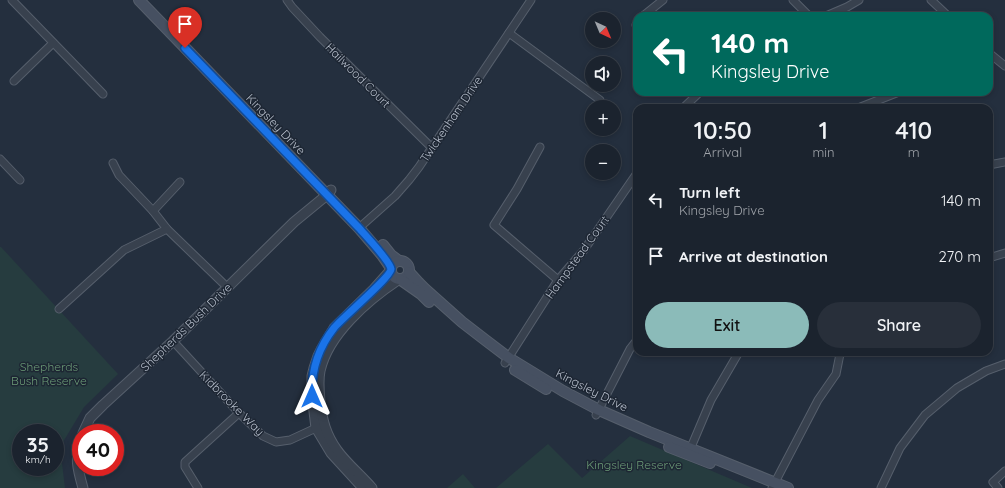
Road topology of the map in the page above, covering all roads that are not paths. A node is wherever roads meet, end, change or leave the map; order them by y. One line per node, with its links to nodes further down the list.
1 (12, 0): 15 (street)
2 (139, 0): 34 (main road, Kingsley Drive)
3 (148, 0): 34 (main road, Kingsley Drive)
4 (288, 0): 26 (street, Hailwood Court)
5 (531, 0): 14 (street, Twickenham Drive)
6 (663, 0): 10 (street)
7 (793, 0): 11 (street)
8 (858, 0): 12 (street)
9 (931, 0): 13 (street)
10 (648, 12)
11 (805, 12)
12 (835, 12)
13 (944, 12)
14 (509, 33): 22 (street); 26 (street, Twickenham Drive)
15 (53, 43): 18 (street); 19 (street)
16 (993, 56): 17 (street)
17 (1005, 66)
18 (14, 82)
19 (103, 94)
20 (696, 96): 23 (street)
21 (889, 96): 24 (street)
22 (600, 100)
23 (687, 104)
24 (868, 104)
25 (540, 147): 44 (street)
26 (432, 148): 36 (street, Twickenham Drive)
27 (0, 159): 32 (street)
28 (1005, 162): 30 (street)
29 (113, 163): 35 (street)
30 (993, 164)
31 (633, 179): 44 (street, Hampstead Court)
32 (20, 180)
33 (180, 182): 35 (street)
34 (327, 190): 36 (main road, Kingsley Drive); 45 (street, Shepherds Bush Drive)
35 (153, 211): 37 (street)
36 (361, 226): 40 (main road, Kingsley Drive); 41 (main road, Kingsley Drive)
37 (168, 229): 45 (street); 46 (street)
38 (1005, 253): 39 (street)
39 (993, 257)
40 (399, 261): 41 (main road); 42 (main road)
41 (391, 270): 43 (main road); 56 (street)
42 (410, 272): 43 (main road); 51 (main road, Kingsley Drive)
43 (400, 280): 51 (main road, Kingsley Drive); 56 (street)
44 (558, 280): 51 (street, Hampstead Court)
45 (227, 287): 47 (street, Shepherds Bush Drive)
46 (59, 310)
47 (173, 341): 54 (street, Kidbrooke Way); 55 (street, Shepherds Bush Drive)
48 (633, 345): 53 (street)
49 (737, 356): 57 (street)
50 (840, 356): 60 (street)
51 (507, 360): 53 (main road, Kingsley Drive)
52 (1005, 364): 65 (street)
53 (597, 412): 57 (main road, Kingsley Drive)
54 (239, 413): 56 (street, Kidbrooke Way); 63 (street)
55 (87, 424)
56 (320, 428): 61 (street)
57 (689, 451): 60 (main road, Kingsley Drive)
58 (1005, 471): 66 (street)
59 (80, 476): 62 (street)
60 (773, 486): 64 (main road, Kingsley Drive)
61 (368, 487)
62 (83, 488)
63 (198, 488)
64 (788, 488)
65 (881, 488)
66 (998, 488)

